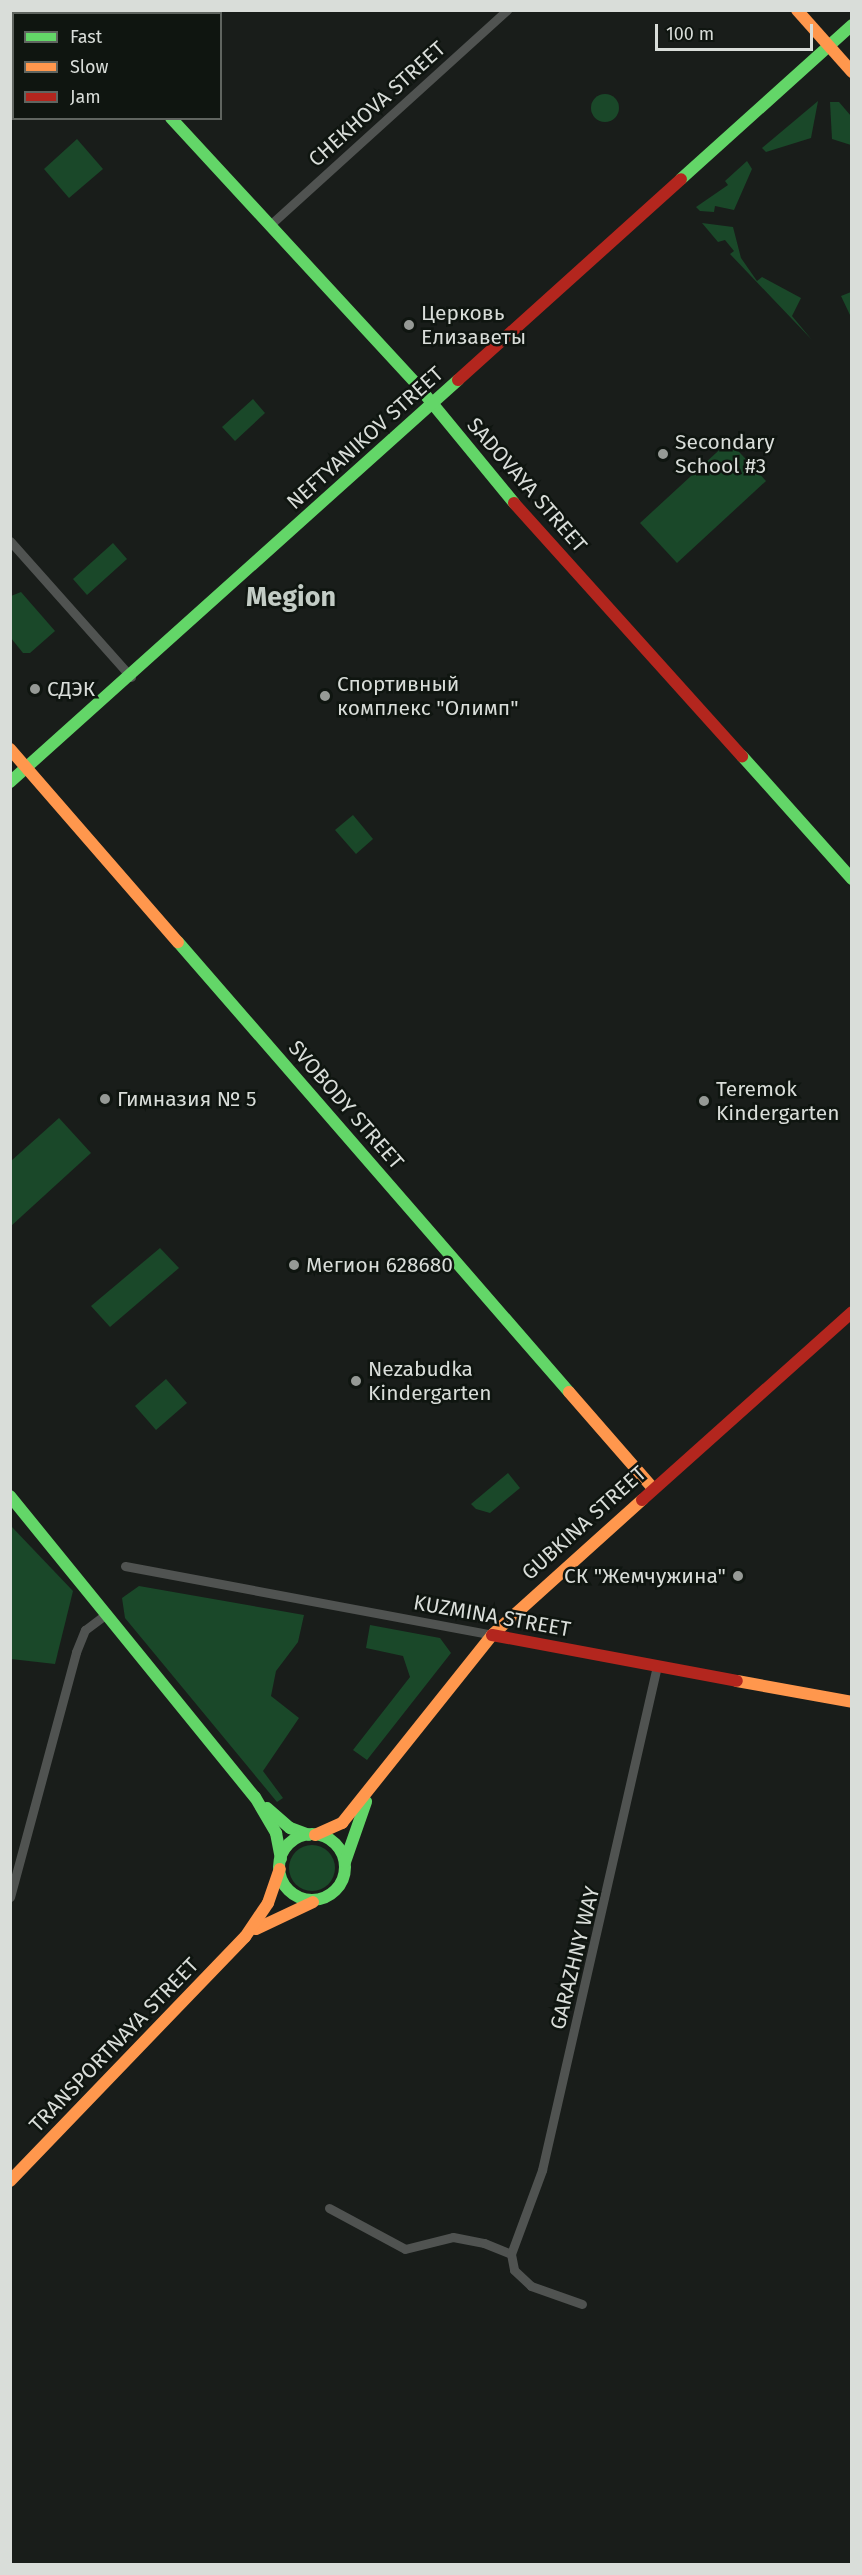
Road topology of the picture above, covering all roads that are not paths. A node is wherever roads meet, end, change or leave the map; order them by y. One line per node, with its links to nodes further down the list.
1 (507, 10): 7 (street, CHEKHOVA STREET)
2 (797, 10): 4 (main road)
3 (852, 25): 4 (main road, NEFTYANIKOV STREET)
4 (828, 46): 5 (main road); 8 (main road, NEFTYANIKOV STREET)
5 (852, 72)
6 (173, 120): 7 (main road, SADOVAYA STREET)
7 (271, 224): 8 (main road, SADOVAYA STREET)
8 (432, 404): 10 (main road, NEFTYANIKOV STREET); 14 (main road, SADOVAYA STREET)
9 (10, 541): 10 (street)
10 (131, 677): 12 (main road, NEFTYANIKOV STREET)
11 (10, 749): 12 (main road, SVOBODY STREET)
12 (27, 768): 13 (main road, NEFTYANIKOV STREET); 16 (main road, SVOBODY STREET)
13 (10, 782)
14 (852, 879)
15 (852, 1312): 16 (main road, GUBKINA STREET)
16 (652, 1487): 20 (main road, GUBKINA STREET)
17 (11, 1499): 19 (main road)
18 (125, 1566): 20 (street, KUZMINA STREET)
19 (106, 1614): 24 (main road); 28 (street)
20 (492, 1635): 21 (main road, KUZMINA STREET); 23 (main road, GUBKINA STREET)
21 (657, 1666): 22 (main road, KUZMINA STREET); 33 (street, GARAZHNY WAY)
22 (852, 1702)
23 (371, 1790): 25 (main road); 27 (main road)
24 (255, 1797): 25 (main road); 26 (main road)
25 (312, 1835): 26 (main road); 27 (main road)
26 (280, 1864): 29 (main road); 30 (main road)
27 (345, 1867): 29 (main road)
28 (10, 1896)
29 (323, 1898): 30 (main road)
30 (245, 1937): 31 (main road, TRANSPORTNAYA STREET)
31 (10, 2181)
32 (329, 2208): 33 (street)
33 (511, 2254): 34 (street)
34 (582, 2304)

